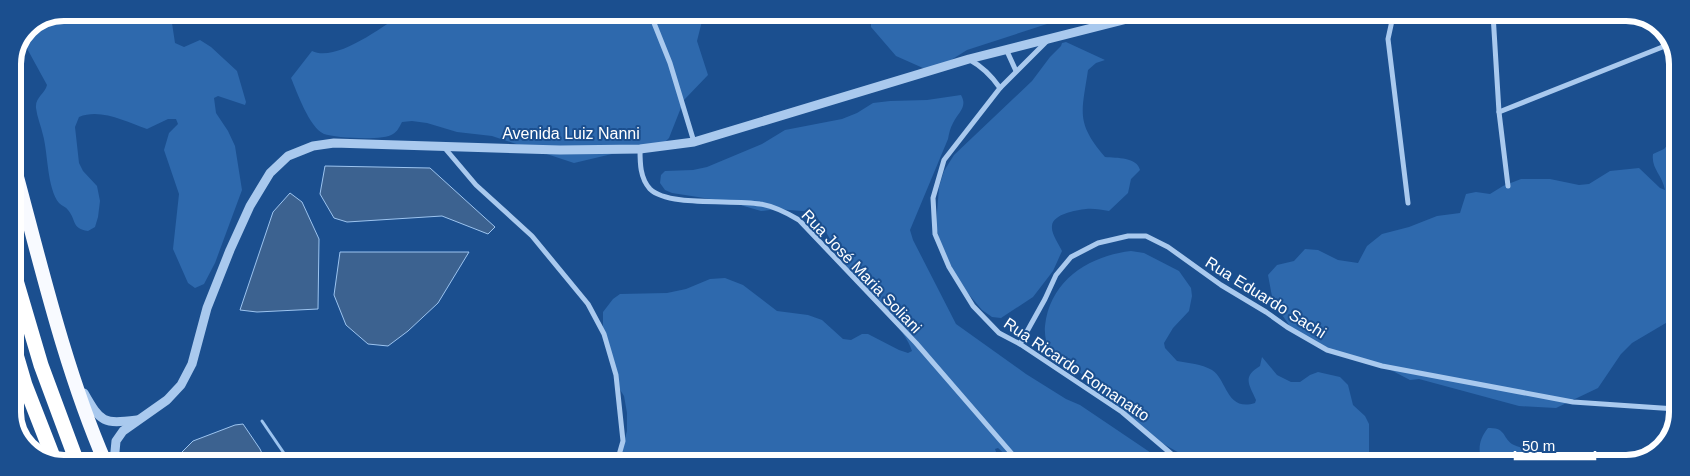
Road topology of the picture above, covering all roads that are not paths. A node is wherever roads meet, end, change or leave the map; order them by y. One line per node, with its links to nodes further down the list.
1 (653, 21): 12 (street)
2 (1119, 21): 5 (street, Avenida Luiz Nanni)
3 (1392, 21): 17 (street)
4 (1493, 21): 11 (street)
5 (1050, 38): 7 (street, Avenida Luiz Nanni); 9 (street, Rua Ricardo Romanatto)
6 (1664, 46): 11 (street)
7 (1006, 49): 8 (street, Avenida Luiz Nanni); 9 (street)
8 (969, 59): 10 (street); 12 (street, Avenida Luiz Nanni)
9 (1016, 71): 10 (street, Rua Ricardo Romanatto)
10 (1000, 88): 19 (street, Rua Ricardo Romanatto)
11 (1499, 112): 15 (street)
12 (694, 142): 14 (street, Avenida Luiz Nanni)
13 (443, 146): 14 (street, Avenida Luiz Nanni); 23 (street, Avenida Luiz Nanni); 28 (street)
14 (640, 149): 29 (street, Rua José Maria Soliani)
15 (1508, 186)
16 (21, 194): 20 (highway)
17 (1408, 203)
18 (21, 297): 25 (highway)
19 (1020, 344): 22 (street, Rua Eduardo Sachi); 30 (street, Rua Ricardo Romanatto)
20 (71, 370): 23 (street, Avenida Luiz Nanni); 26 (highway)
21 (21, 371): 24 (highway)
22 (1669, 409)
23 (139, 419): 27 (street, Avenida Luiz Nanni)
24 (51, 452)
25 (73, 455)
26 (102, 455)
27 (115, 455)
28 (619, 455)
29 (1013, 455)
30 (1173, 455)

